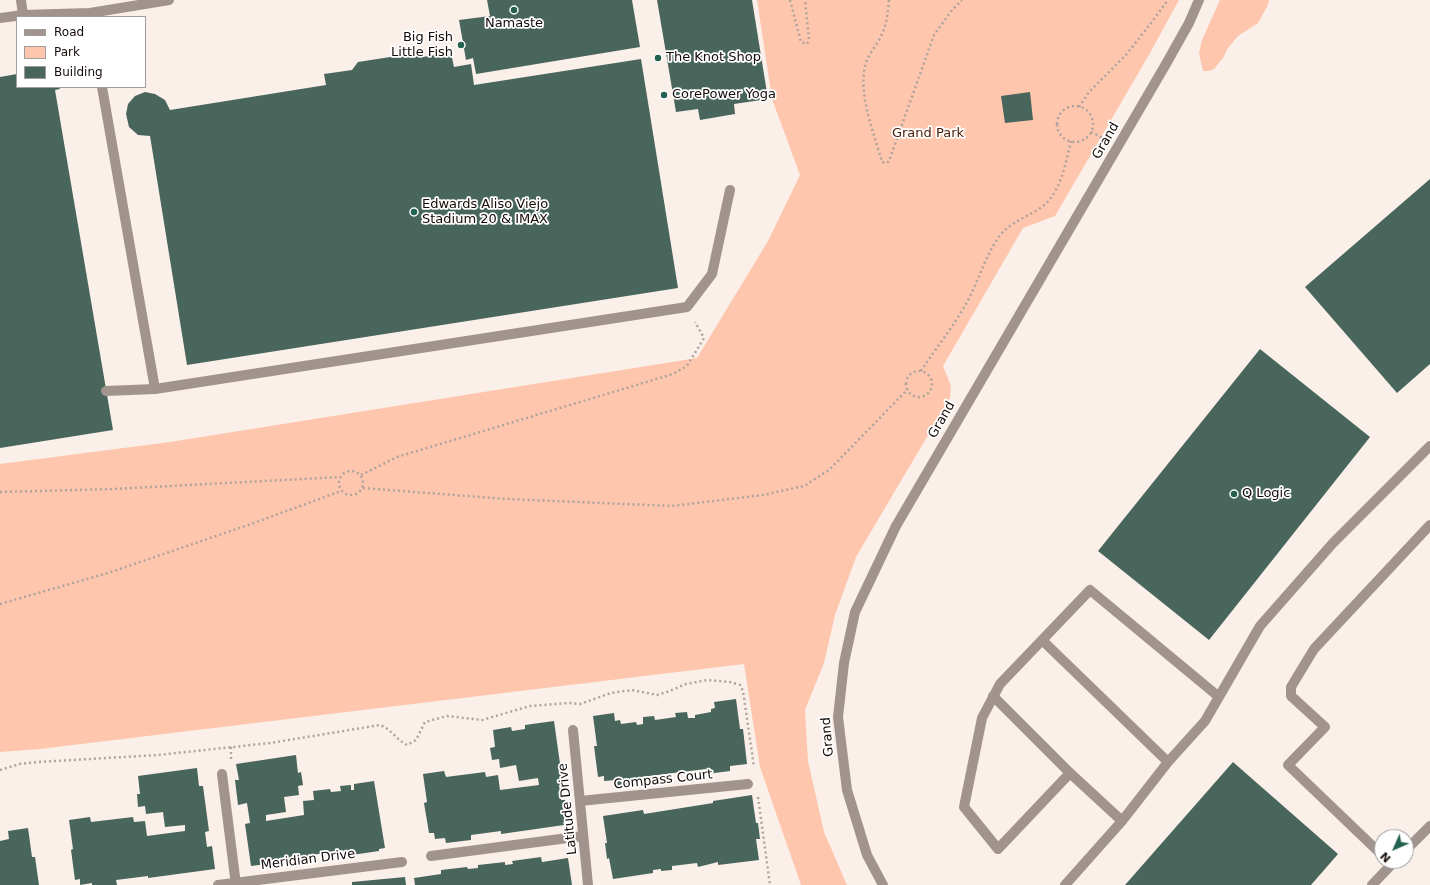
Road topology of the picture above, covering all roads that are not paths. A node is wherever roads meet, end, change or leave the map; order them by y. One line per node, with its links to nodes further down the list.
1 (21, 0): 4 (street)
2 (169, 0): 5 (street)
3 (1199, 0): 33 (street, Grand)
4 (23, 15): 5 (street); 6 (street)
5 (90, 15)
6 (0, 18)
7 (102, 88): 9 (street)
8 (730, 190): 9 (street)
9 (155, 389): 10 (street)
10 (106, 391)
11 (1429, 449): 15 (street)
12 (1430, 525): 26 (street)
13 (1042, 640): 14 (street); 15 (street); 17 (street)
14 (993, 696): 18 (street); 18 (street)
15 (1219, 697): 17 (street)
16 (573, 730): 21 (street, Latitude Drive)
17 (1168, 762): 22 (street)
18 (1070, 773): 22 (street)
19 (222, 774): 30 (street)
20 (748, 784): 21 (street, Compass Court)
21 (580, 801): 24 (street, Latitude Drive)
22 (1122, 821): 34 (street)
23 (1430, 826): 25 (street)
24 (583, 836): 27 (street); 32 (street, Latitude Drive)
25 (1414, 842)
26 (1374, 847)
27 (431, 856)
28 (402, 862): 30 (street, Meridian Drive)
29 (1386, 869): 35 (street)
30 (235, 884): 31 (street, Meridian Drive)
31 (218, 885)
32 (588, 885)
33 (883, 885)
34 (1065, 885)
35 (1372, 885)

